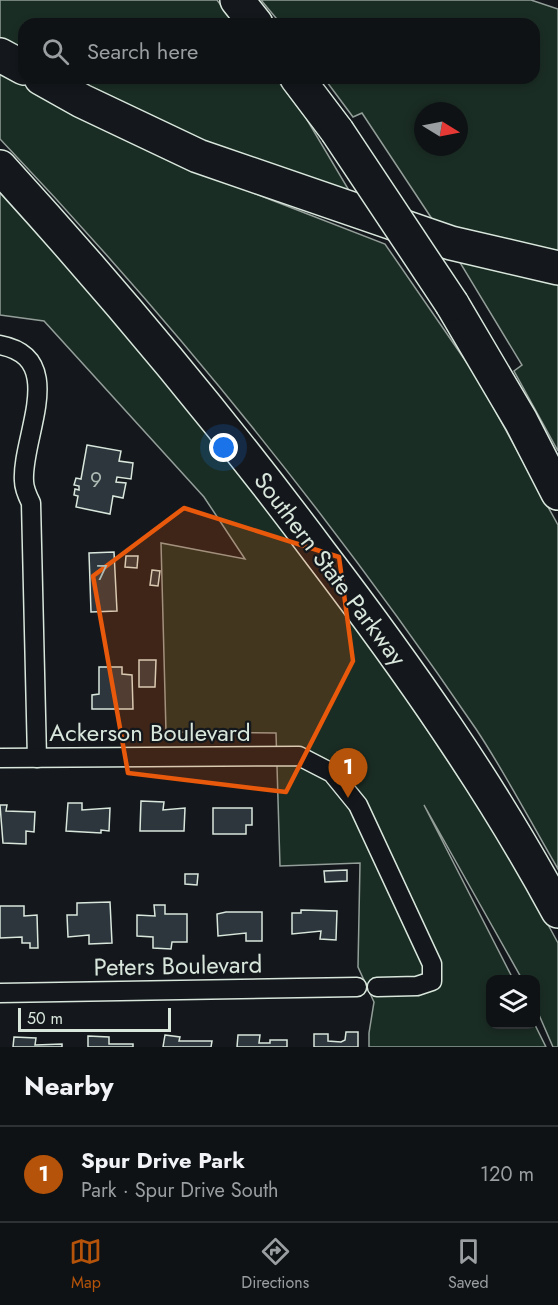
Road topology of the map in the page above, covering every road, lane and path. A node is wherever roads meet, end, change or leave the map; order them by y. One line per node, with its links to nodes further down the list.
1 (237, 0): 2 (highway)
2 (251, 18)
3 (0, 55): 4 (highway)
4 (18, 65)
5 (52, 84): 8 (highway)
6 (302, 84): 10 (highway, bridge)
7 (0, 167): 13 (highway, Southern State Parkway)
8 (558, 268)
9 (7, 346): 12 (street)
10 (558, 493)
11 (0, 758): 12 (street, Ackerson Boulevard)
12 (37, 758): 15 (street, Ackerson Boulevard)
13 (558, 911)
14 (357, 987): 16 (street, Peters Boulevard)
15 (377, 987)
16 (0, 993)

